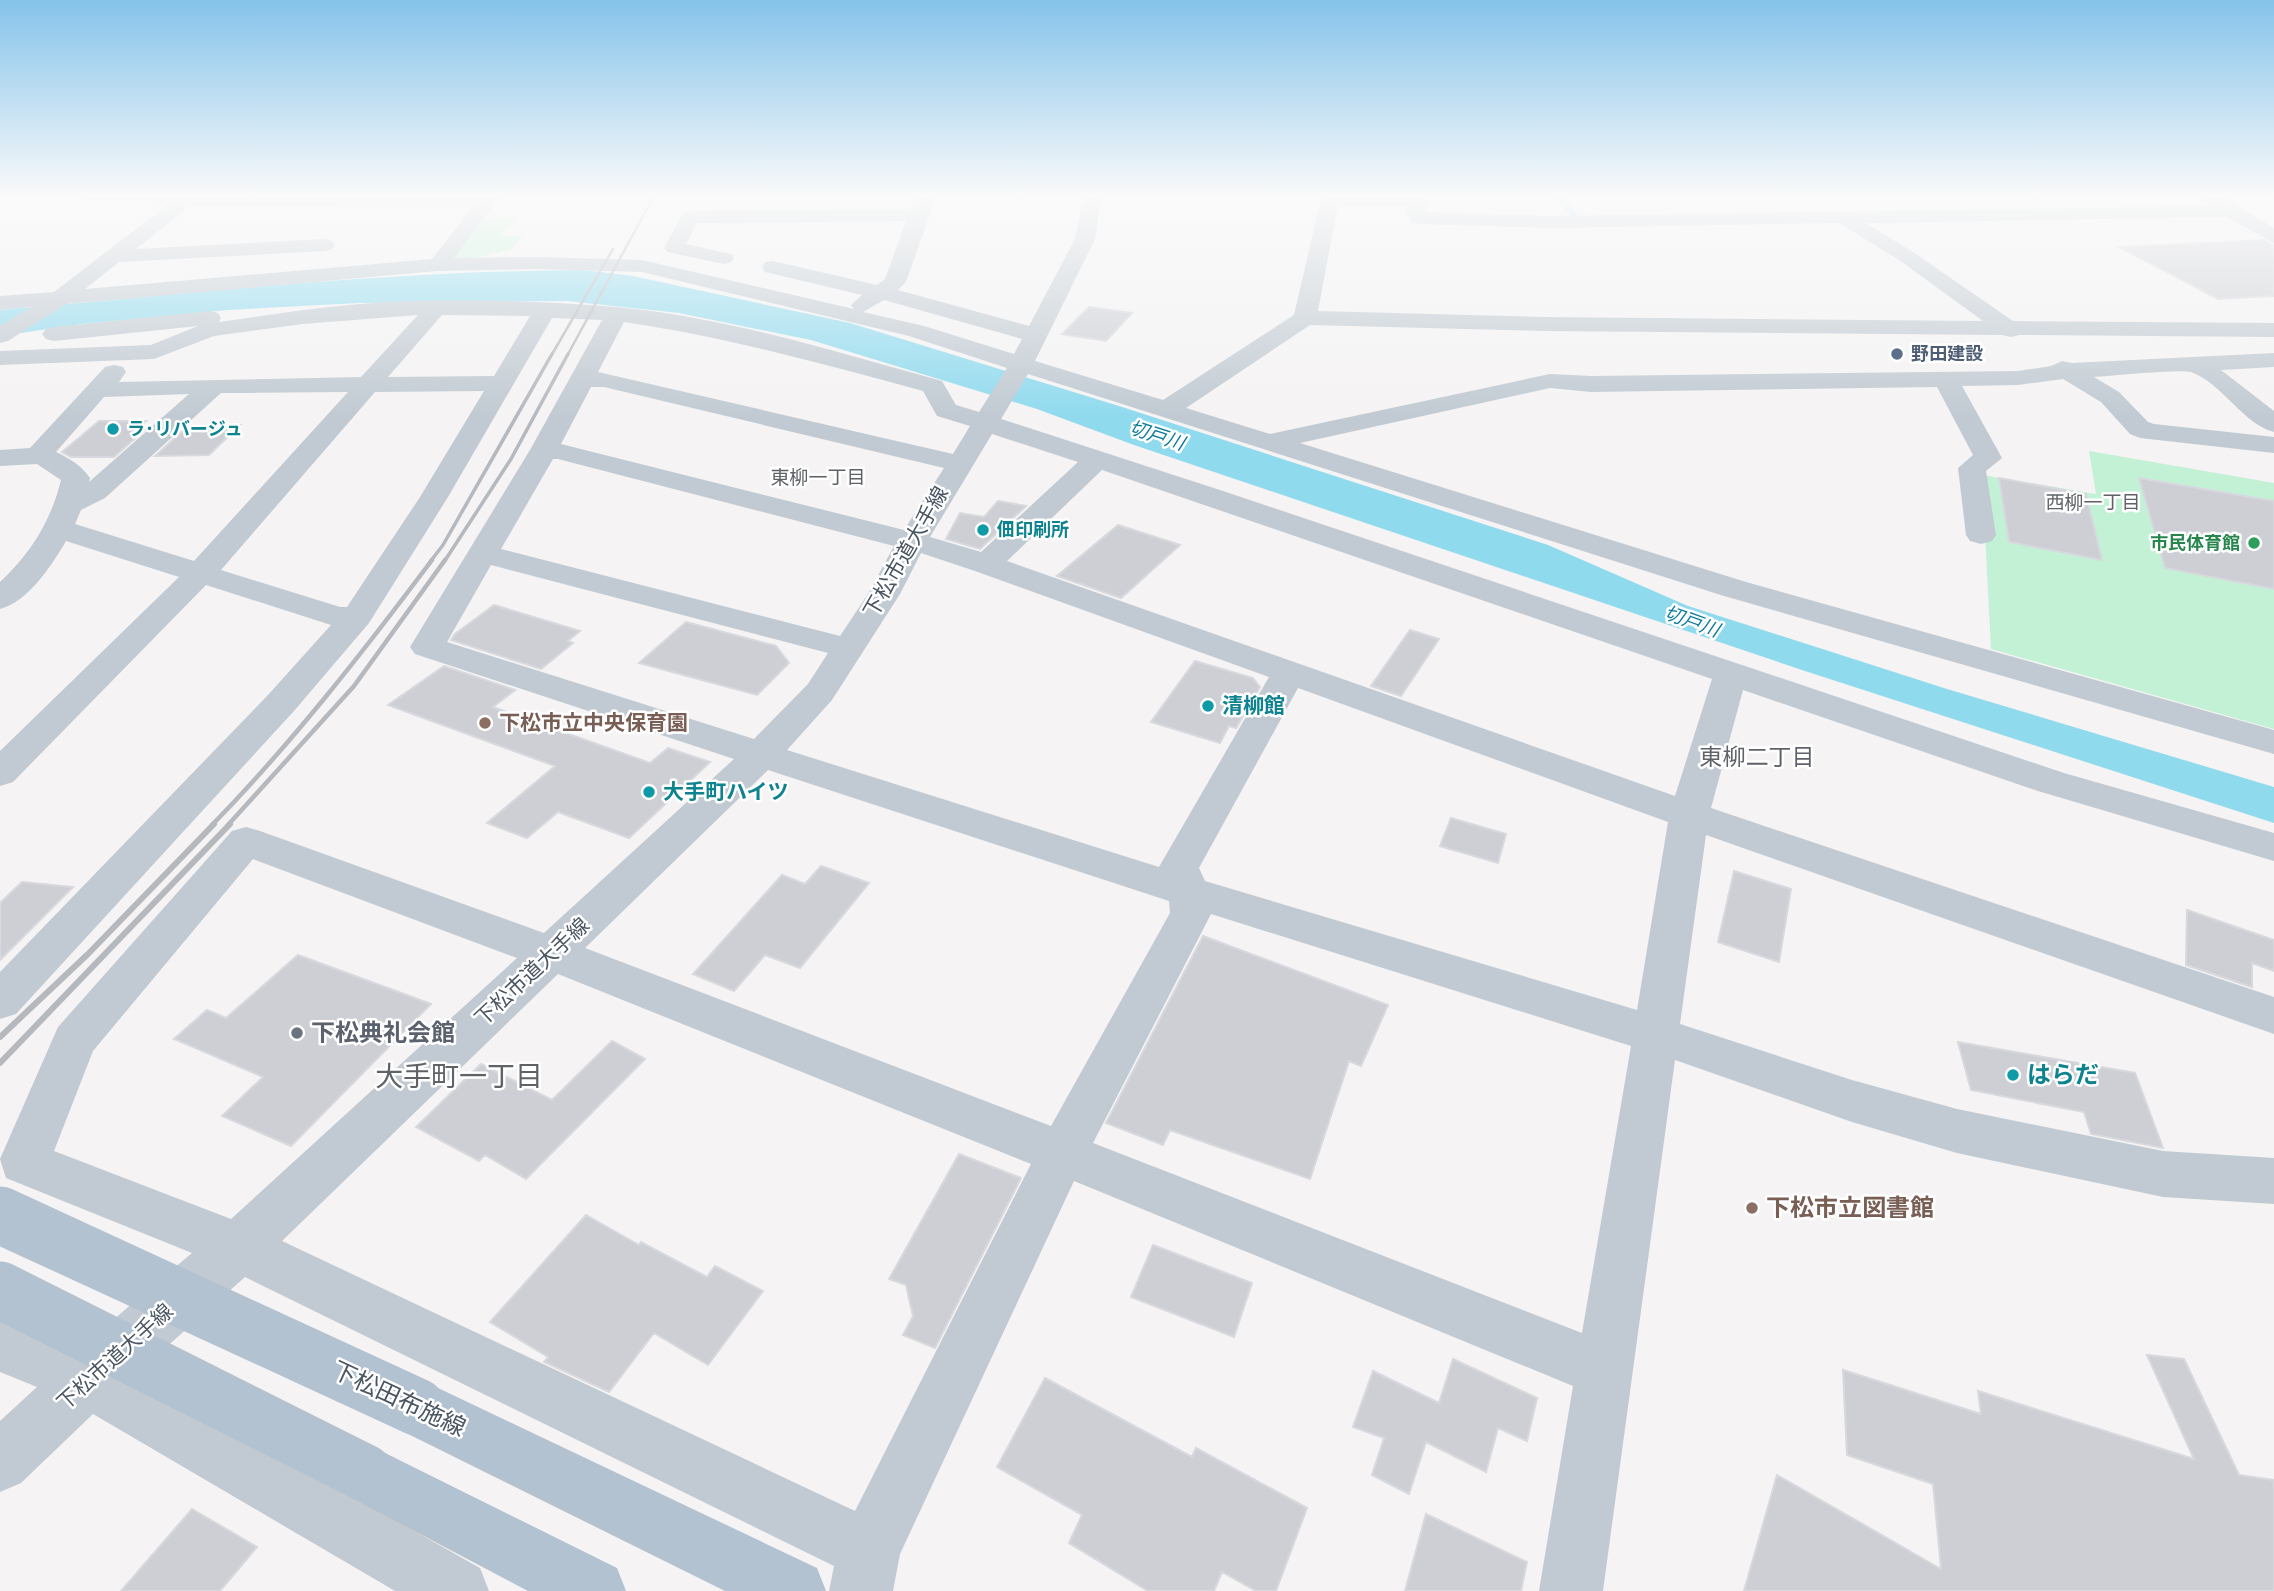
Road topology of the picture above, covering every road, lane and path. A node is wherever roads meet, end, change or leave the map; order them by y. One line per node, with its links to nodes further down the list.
1 (100, 268): 10 (street)
2 (402, 268): 10 (street)
3 (652, 268): 14 (street)
4 (778, 268): 9 (street)
5 (900, 268): 9 (street)
6 (1069, 268): 20 (street)
7 (1316, 268): 17 (street)
8 (1923, 268): 18 (street)
9 (879, 292): 14 (street); 20 (street)
10 (58, 299): 11 (street); 21 (street)
11 (0, 303)
12 (436, 308): 13 (street); 16 (street); 33 (street)
13 (545, 310): 15 (street); 32 (street)
14 (850, 313): 27 (street)
15 (618, 314): 30 (street); 37 (street)
16 (303, 317): 21 (street); 23 (street)
17 (1305, 318): 22 (street); 36 (street)
18 (2007, 327): 19 (street); 22 (street); 28 (street)
19 (2274, 330)
20 (1034, 335): 27 (street)
21 (0, 339)
22 (1544, 340): 31 (street)
23 (133, 354): 24 (street); 35 (street)
24 (0, 358)
25 (2274, 360): 26 (street)
26 (2194, 364): 28 (street); 38 (street)
27 (1020, 365): 36 (street); 37 (street, 下松市道大手線)
28 (2066, 372): 29 (street); 40 (street)
29 (1944, 377): 31 (street); 48 (street)
30 (584, 379): 41 (street); 45 (street)
31 (1550, 382): 39 (street)
32 (501, 383): 33 (street); 54 (street)
33 (367, 385): 34 (street); 52 (street)
34 (214, 386): 35 (street); 46 (street)
35 (95, 390): 42 (street)
36 (1167, 409): 39 (street)
37 (987, 421): 44 (street); 45 (street, 下松市道大手線)
38 (2274, 424)
39 (1269, 442): 58 (street)
40 (2274, 445)
41 (544, 450): 49 (street); 50 (street)
42 (41, 455): 43 (street); 46 (street)
43 (0, 458)
44 (1096, 460): 51 (street); 57 (street)
45 (958, 463): 49 (street, 下松市道大手線)
46 (71, 504): 47 (street)
47 (58, 531): 52 (street); 53 (street)
48 (1981, 536)
49 (912, 541): 51 (street); 55 (street, 下松市道大手線)
50 (482, 553): 55 (street); 59 (street)
51 (986, 564): 56 (street)
52 (200, 574): 54 (street); 60 (street)
53 (0, 598)
54 (357, 616): 65 (street)
55 (848, 648): 59 (street, 下松市道大手線)
56 (1289, 672): 61 (street); 63 (street)
57 (1730, 675): 61 (street); 62 (street)
58 (2274, 742)
59 (760, 756): 63 (street); 64 (street, 下松市道大手線)
60 (0, 773)
61 (1689, 815): 66 (street); 67 (street)
62 (2274, 847)
63 (1189, 892): 67 (street); 68 (street)
64 (552, 953): 68 (street); 71 (street, 下松市道大手線); 71 (street)
65 (0, 1000)
66 (2274, 1016)
67 (1654, 1034): 69 (street); 74 (street)
68 (1061, 1154): 74 (street); 77 (street)
69 (2274, 1181)
70 (0, 1215): 80 (main road, 下松田布施線, bridge)
71 (239, 1247): 75 (street, 下松市道大手線); 77 (street)
72 (0, 1290): 79 (main road, bridge)
73 (0, 1344): 75 (street)
74 (1602, 1370): 81 (street)
75 (88, 1379): 76 (street, 下松市道大手線); 78 (street)
76 (0, 1462)
77 (865, 1570)
78 (457, 1591)
79 (594, 1591)
80 (794, 1591)
81 (1571, 1591)

